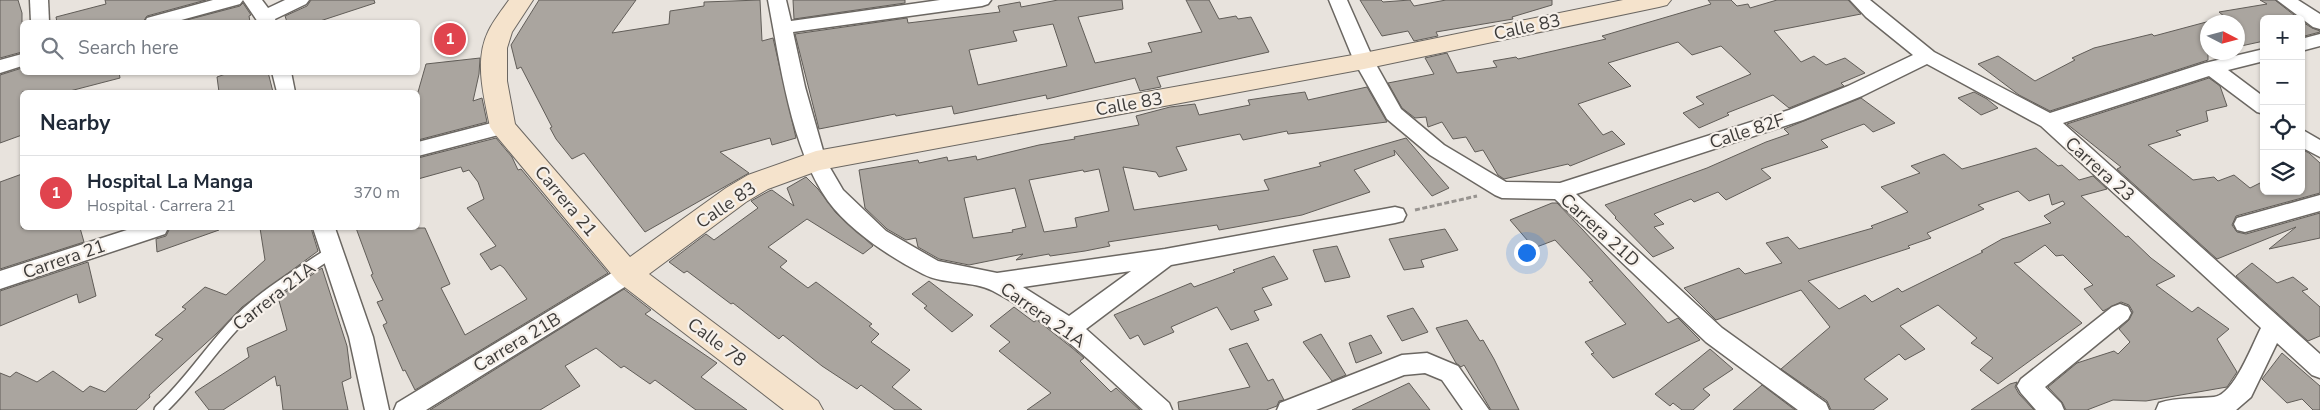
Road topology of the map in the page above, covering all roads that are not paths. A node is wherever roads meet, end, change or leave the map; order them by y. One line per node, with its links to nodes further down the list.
1 (39, 0): 13 (street)
2 (234, 0): 14 (street)
3 (252, 0): 12 (street)
4 (300, 0): 12 (street)
5 (521, 0): 29 (street, Carrera 21)
6 (777, 0): 16 (street, Carrera 21A)
7 (982, 0): 16 (street)
8 (1338, 0): 22 (street)
9 (1659, 0): 22 (street, Calle 83)
10 (1860, 0): 19 (street, Carrera 23)
11 (2286, 0): 15 (street)
12 (266, 19)
13 (40, 20)
14 (161, 20)
15 (2320, 24)
16 (782, 28): 33 (street, Carrera 21A)
17 (2320, 40): 18 (street)
18 (2305, 44)
19 (1928, 56): 28 (street, Carrera 23); 34 (street, Calle 82F)
20 (2260, 56): 24 (street)
21 (20, 61): 23 (street)
22 (1364, 61): 33 (street, Calle 83); 34 (street, Carrera 21D)
23 (0, 67)
24 (2212, 68): 27 (street); 28 (street)
25 (282, 75): 26 (street)
26 (286, 90)
27 (2261, 105)
28 (2048, 121): 46 (street, Carrera 23)
29 (504, 127): 31 (street); 42 (street, Carrera 21)
30 (2305, 139): 32 (street)
31 (420, 148)
32 (2320, 150)
33 (816, 161): 42 (street, Calle 83); 44 (street, Carrera 21A)
34 (1560, 191): 57 (street, Carrera 21D)
35 (2320, 203): 37 (street)
36 (1394, 215): 41 (street)
37 (2245, 224)
38 (151, 230): 43 (street, Carrera 21)
39 (325, 230): 40 (street)
40 (332, 252): 50 (lane, Carrera 21A); 51 (street)
41 (1165, 258): 44 (street); 47 (street)
42 (628, 274): 52 (street, Carrera 21B); 53 (street, Calle 78)
43 (0, 280)
44 (997, 282): 47 (street, Carrera 21A)
45 (2120, 313): 58 (street)
46 (2273, 326): 48 (street, Carrera 23); 49 (street)
47 (1070, 328): 54 (street, Carrera 21A)
48 (2320, 368)
49 (2223, 409): 59 (street)
50 (160, 410)
51 (377, 410)
52 (406, 410)
53 (806, 410)
54 (1160, 410)
55 (1289, 410): 56 (street)
56 (1477, 410)
57 (1817, 410)
58 (2052, 410)
59 (2168, 410)

